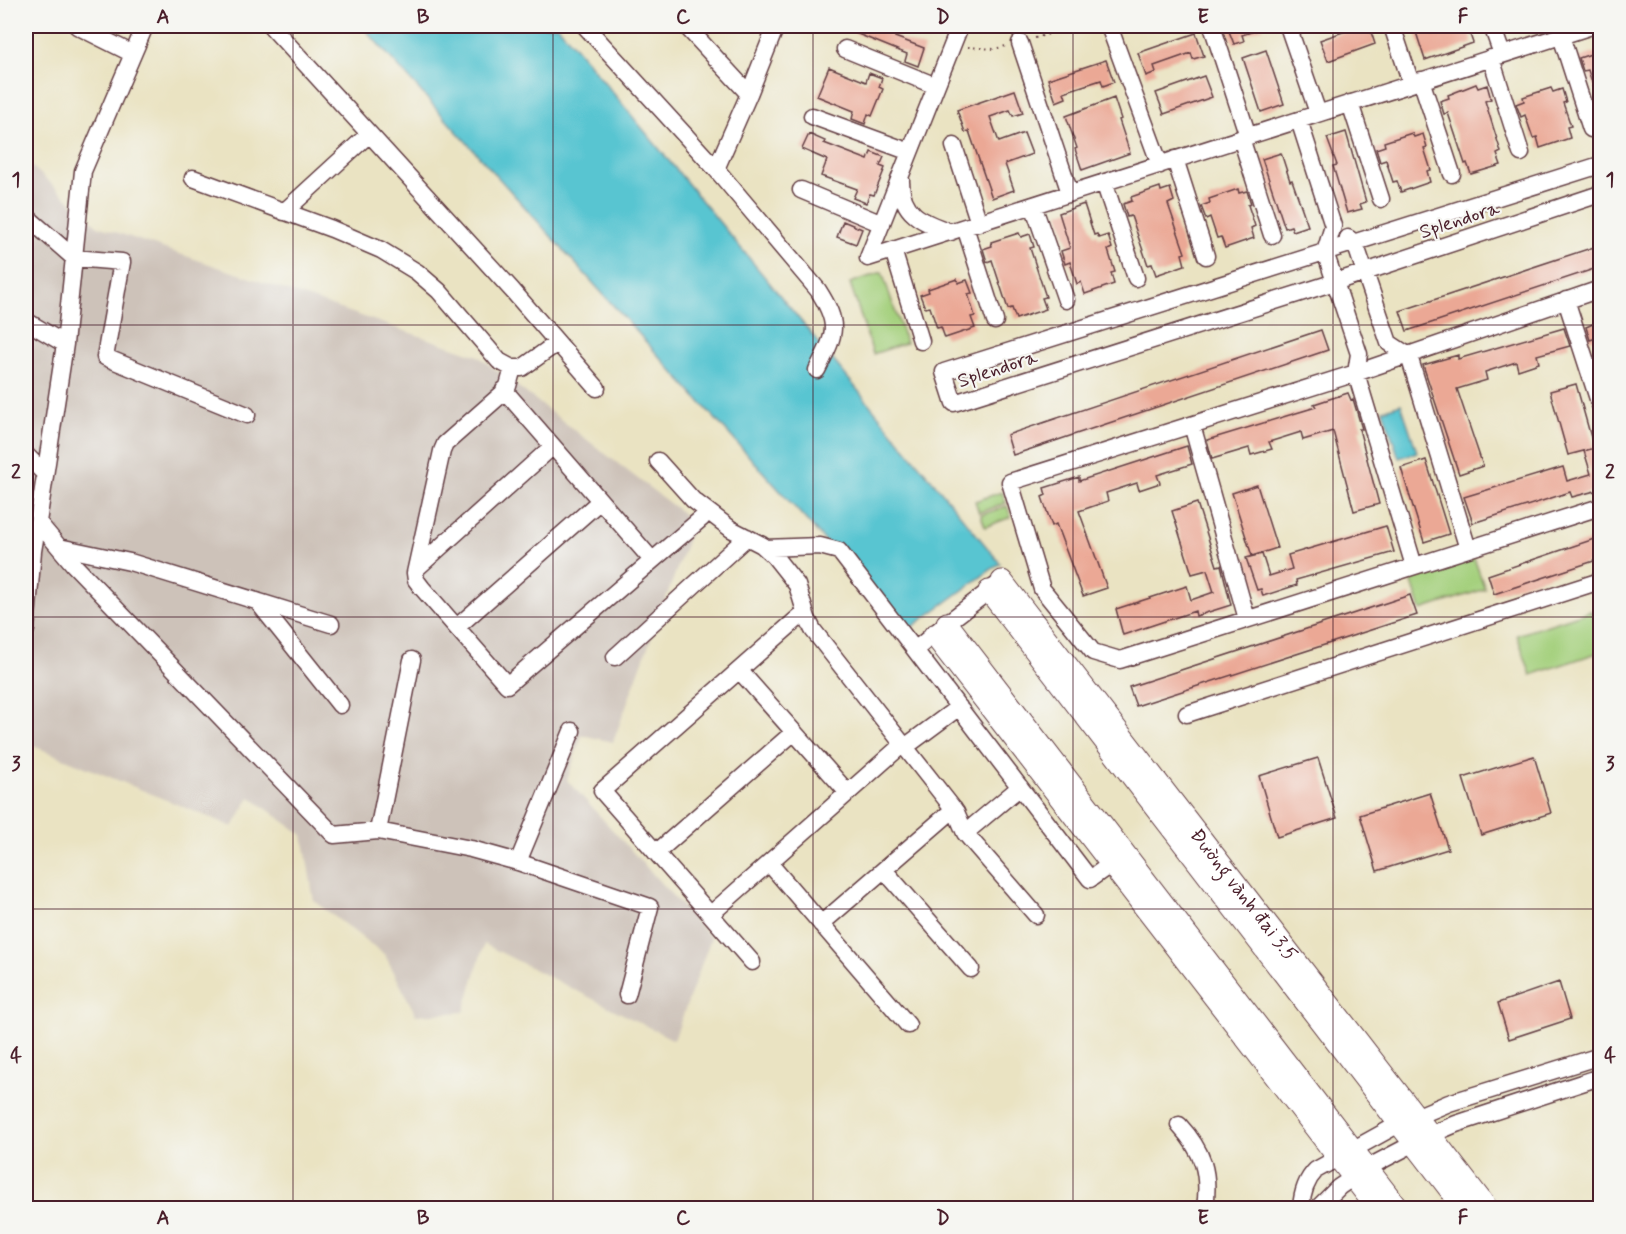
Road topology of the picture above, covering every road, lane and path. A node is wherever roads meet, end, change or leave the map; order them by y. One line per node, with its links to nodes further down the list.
1 (77, 26): 17 (street)
2 (271, 26): 27 (street)
3 (585, 26): 34 (street)
4 (686, 26): 21 (street)
5 (776, 26): 21 (street)
6 (960, 26): 20 (street)
7 (1109, 26): 32 (street)
8 (1212, 26): 28 (street)
9 (1288, 26): 23 (street)
10 (1392, 26): 19 (street)
11 (1492, 26): 18 (street)
12 (1589, 26): 14 (street)
13 (146, 30): 17 (street)
14 (1561, 36): 18 (street); 26 (street)
15 (1020, 43): 39 (street)
16 (845, 49): 20 (street)
17 (133, 54): 53 (street)
18 (1497, 56): 19 (street); 30 (street)
19 (1416, 82): 22 (street); 35 (street)
20 (936, 87): 31 (street)
21 (750, 94): 34 (street)
22 (1350, 103): 23 (street); 41 (street)
23 (1318, 113): 25 (street)
24 (812, 116): 31 (street)
25 (1299, 120): 28 (street); 46 (street)
26 (1591, 129)
27 (369, 134): 43 (street); 63 (street)
28 (1244, 137): 32 (street); 48 (street)
29 (954, 146): 47 (street)
30 (1521, 153)
31 (907, 159): 45 (street); 47 (street)
32 (1168, 162): 37 (street); 52 (street)
33 (1600, 165): 49 (street, Splendora)
34 (716, 169): 67 (street)
35 (1452, 174)
36 (193, 178): 43 (street)
37 (1104, 182): 39 (street); 55 (street)
38 (801, 190): 45 (street)
39 (1070, 193): 42 (street)
40 (1600, 194): 54 (street, Splendora)
41 (1381, 199)
42 (1034, 205): 47 (street); 58 (street)
43 (284, 212): 66 (street)
44 (26, 216): 53 (street)
45 (882, 224): 50 (street)
46 (1333, 226): 49 (street); 51 (street)
47 (965, 227): 50 (street); 61 (street)
48 (1272, 235)
49 (1355, 243): 51 (street, Splendora); 54 (street)
50 (893, 250): 62 (street)
51 (1325, 252): 56 (street); 56 (street, Splendora)
52 (1206, 256)
53 (74, 258): 64 (street); 72 (street)
54 (1366, 272): 56 (street, Splendora); 65 (street)
55 (1136, 278)
56 (1335, 282): 68 (street)
57 (1600, 289): 59 (street)
58 (1066, 300)
59 (1566, 300): 65 (street); 71 (street)
60 (26, 321): 64 (street)
61 (995, 321)
62 (921, 341)
63 (557, 343): 66 (street); 69 (street)
64 (65, 344): 77 (street)
65 (1408, 355): 68 (street); 85 (street)
66 (513, 368): 70 (street)
67 (817, 370)
68 (1356, 373): 73 (street); 88 (street)
69 (597, 388)
70 (504, 390): 74 (street); 89 (street)
71 (1600, 405)
72 (248, 415)
73 (1192, 425): 94 (street); 94 (street)
74 (553, 446): 78 (street); 89 (street)
75 (26, 455): 77 (street)
76 (658, 462): 82 (street)
77 (44, 473): 81 (street)
78 (600, 501): 87 (street); 96 (street)
79 (1600, 507): 85 (street)
80 (702, 518): 87 (street)
81 (38, 522): 83 (street); 86 (street)
82 (747, 537): 84 (street); 100 (street)
83 (59, 547): 92 (street); 112 (street)
84 (765, 548): 93 (street); 99 (street)
85 (1468, 549): 88 (street)
86 (29, 550): 98 (street)
87 (652, 560): 96 (street)
88 (1414, 566): 94 (street)
89 (416, 569): 96 (street)
90 (1600, 581): 105 (street)
91 (996, 586): 97 (street); 128 (main road, Đường vành đai 3.5)
92 (257, 602): 95 (street); 103 (street)
93 (805, 612): 102 (street); 108 (street)
94 (1247, 619)
95 (332, 624)
96 (457, 627)
97 (940, 628): 99 (street); 117 (main road); 131 (main road)
98 (26, 630)
99 (915, 650): 104 (street)
100 (615, 657)
101 (412, 660): 112 (street)
102 (739, 670): 107 (street); 114 (street)
103 (340, 705)
104 (959, 707): 108 (street); 109 (street)
105 (1187, 714)
106 (572, 730): 115 (street)
107 (794, 732): 110 (street); 114 (street)
108 (904, 746): 110 (street); 111 (street)
109 (1020, 787): 113 (street); 117 (street)
110 (848, 793): 116 (street)
111 (954, 809): 113 (street); 118 (street)
112 (378, 831): 115 (street)
113 (965, 833): 120 (street)
114 (656, 853): 119 (street)
115 (518, 862): 124 (street)
116 (768, 863): 119 (street); 121 (street)
117 (1111, 864): 131 (main road)
118 (884, 870): 121 (street); 123 (street)
119 (711, 914): 122 (street)
120 (1036, 915)
121 (821, 924): 125 (street)
122 (752, 962)
123 (971, 969)
124 (627, 995)
125 (908, 1025)
126 (1600, 1056): 128 (street)
127 (1600, 1077): 130 (street)
128 (1407, 1120): 130 (main road, Đường vành đai 3.5); 131 (street)
129 (1179, 1125): 134 (street)
130 (1422, 1139): 132 (street); 138 (main road, Đường vành đai 3.5); 139 (main road, Đường vành đai 3.5)
131 (1345, 1153): 132 (main road); 135 (street)
132 (1360, 1172): 133 (main road); 136 (street); 137 (main road)
133 (1377, 1208)
134 (1205, 1209)
135 (1301, 1209)
136 (1318, 1209)
137 (1398, 1209)
138 (1464, 1209)
139 (1487, 1209)

